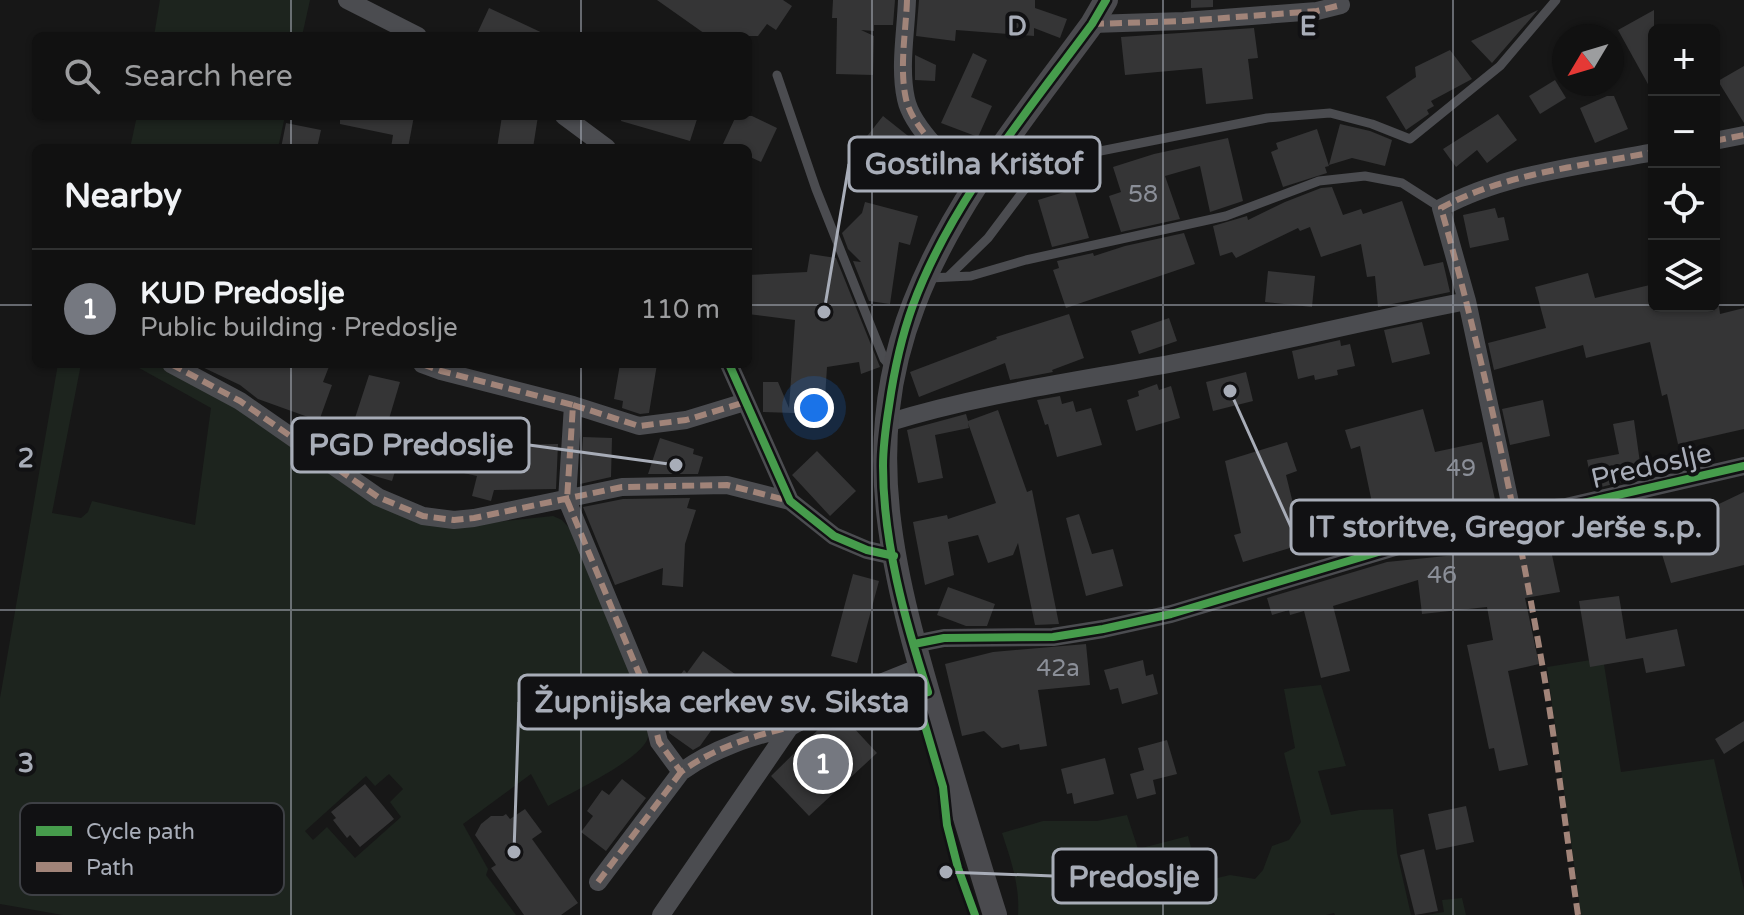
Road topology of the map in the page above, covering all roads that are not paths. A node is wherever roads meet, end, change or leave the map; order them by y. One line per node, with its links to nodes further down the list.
1 (347, 0): 7 (street)
2 (907, 0): 14 (street)
3 (1106, 0): 6 (street)
4 (1556, 0): 16 (lane)
5 (1341, 5): 6 (street)
6 (1092, 24): 14 (street)
7 (410, 32)
8 (777, 75): 21 (lane)
9 (569, 120): 12 (street)
10 (1744, 135): 11 (street)
11 (1720, 140)
12 (602, 144)
13 (1648, 153): 15 (street)
14 (976, 184): 16 (street)
15 (1441, 208): 16 (lane); 17 (street)
16 (937, 278): 21 (street)
17 (1467, 301): 24 (street); 28 (street)
18 (178, 368): 26 (street)
19 (433, 368): 23 (street)
20 (731, 368): 22 (street)
21 (894, 372): 24 (street)
22 (745, 402): 23 (street); 27 (street)
23 (573, 405): 26 (street)
24 (887, 423): 29 (street)
25 (1744, 466): 28 (street, Predoslje)
26 (567, 500): 27 (street); 32 (street)
27 (790, 501): 29 (street)
28 (1512, 512): 30 (street, Predoslje)
29 (894, 556): 30 (street)
30 (917, 656): 31 (street, Predoslje); 35 (street)
31 (790, 727): 32 (street); 34 (street)
32 (681, 772): 33 (street)
33 (598, 882)
34 (661, 915)
35 (995, 915)

